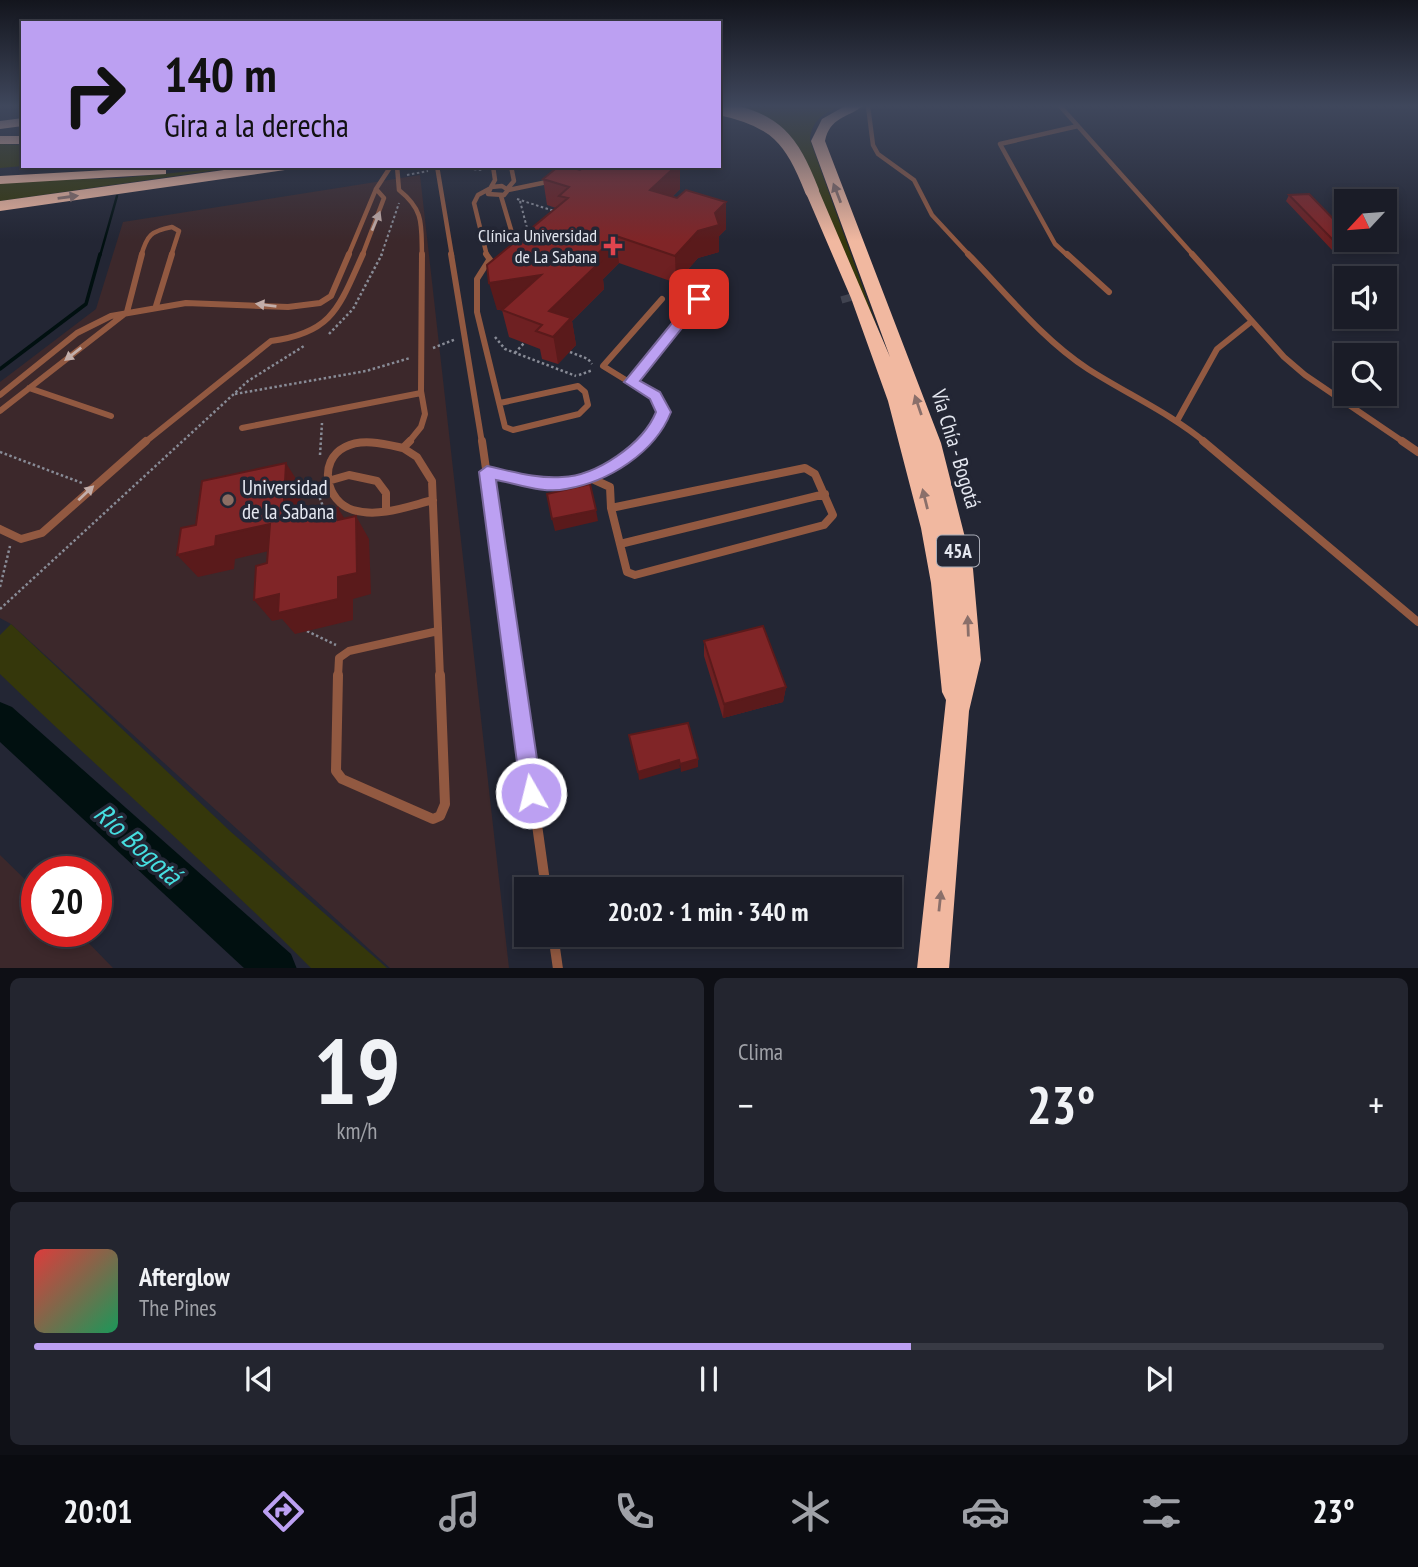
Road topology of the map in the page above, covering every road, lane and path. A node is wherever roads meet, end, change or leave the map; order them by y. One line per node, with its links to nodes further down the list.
1 (794, 151): 82 (highway, one-way to 1, bridge)
2 (822, 151): 82 (highway, Vía Chía - Bogotá / 45A, one-way to 2)
3 (876, 151): 60 (lane)
4 (1004, 151): 34 (lane)
5 (1100, 151): 39 (lane)
6 (74, 168): 16 (highway)
7 (179, 168): 18 (highway)
8 (271, 168): 26 (highway, one-way to 8)
9 (389, 168): 20 (lane)
10 (397, 168): 22 (lane)
11 (437, 168): 41 (lane)
12 (465, 168): 13 (path)
13 (486, 168)
14 (492, 168): 19 (lane)
15 (511, 168): 21 (lane)
16 (0, 173)
17 (563, 179): 21 (lane)
18 (0, 180)
19 (490, 188): 21 (lane); 23 (lane); 32 (lane)
20 (376, 189): 29 (lane); 30 (lane, one-way to 20)
21 (508, 189): 23 (lane)
22 (402, 193): 42 (path); 45 (lane)
23 (501, 196): 31 (lane)
24 (513, 197): 25 (path)
25 (520, 200): 27 (path); 28 (path)
26 (0, 206)
27 (560, 213)
28 (529, 237)
29 (350, 252): 30 (lane); 37 (lane, one-way to 37)
30 (364, 252): 68 (lane)
31 (513, 259)
32 (489, 260): 33 (lane); 40 (lane)
33 (499, 262)
34 (1109, 292)
35 (662, 299): 48 (lane)
36 (699, 299): 51 (lane)
37 (156, 306): 38 (lane); 38 (lane)
38 (127, 312): 53 (lane, one-way to 53); 56 (lane)
39 (1252, 321): 60 (lane); 64 (lane)
40 (482, 331): 47 (path); 57 (lane)
41 (466, 335): 45 (path); 65 (lane)
42 (322, 337)
43 (312, 342): 55 (path)
44 (524, 343): 47 (path)
45 (426, 351): 54 (lane); 55 (path)
46 (570, 352): 49 (path)
47 (516, 353): 50 (path)
48 (603, 367): 49 (path); 51 (lane)
49 (592, 371): 50 (path)
50 (576, 376): 52 (path)
51 (631, 382): 66 (lane)
52 (578, 386): 57 (lane); 57 (lane)
53 (29, 388): 58 (lane); 59 (lane)
54 (421, 393): 61 (lane); 62 (lane)
55 (232, 394): 77 (path)
56 (0, 395)
57 (500, 402)
58 (0, 411)
59 (111, 416)
60 (1177, 421): 78 (lane)
61 (242, 428)
62 (403, 448): 67 (lane); 70 (lane)
63 (0, 452): 68 (path)
64 (1418, 452)
65 (487, 472): 66 (lane); 83 (lane)
66 (588, 477): 71 (lane)
67 (328, 481): 72 (lane); 72 (lane)
68 (92, 487): 74 (lane, one-way to 68)
69 (825, 494): 71 (lane); 75 (lane); 75 (lane)
70 (433, 500): 72 (lane); 80 (lane)
71 (611, 508): 75 (lane)
72 (386, 509)
73 (0, 529): 74 (lane)
74 (12, 535): 76 (path)
75 (620, 544)
76 (0, 587)
77 (0, 609)
78 (1418, 622)
79 (307, 631): 81 (path)
80 (439, 631): 81 (lane); 81 (lane)
81 (349, 650)
82 (956, 711): 86 (highway, Vía Chía - Bogotá / 45A, one-way to 82)
83 (544, 877)
84 (555, 947): 85 (lane)
85 (558, 968)
86 (933, 968)

